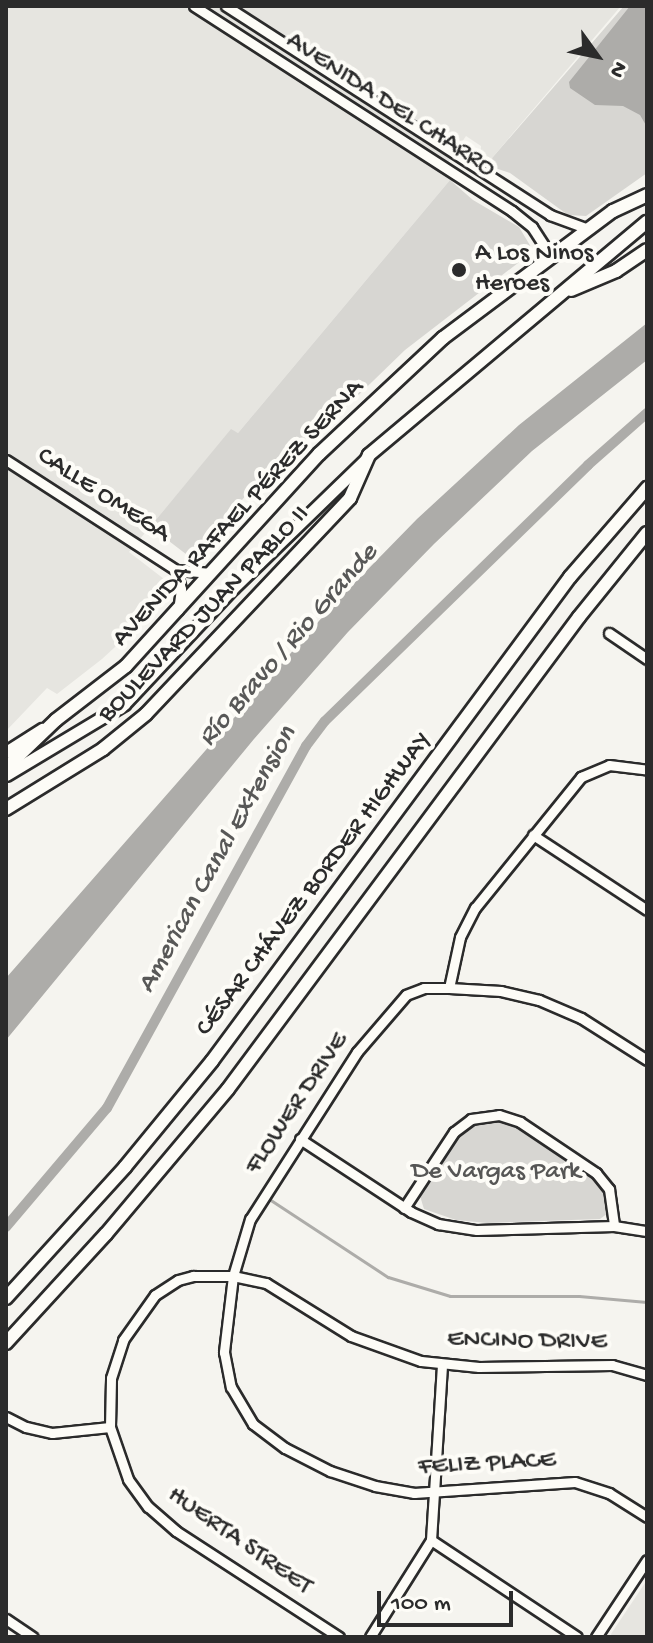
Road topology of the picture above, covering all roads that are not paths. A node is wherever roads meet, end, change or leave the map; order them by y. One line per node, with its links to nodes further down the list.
1 (194, 6): 9 (street, AVENIDA DEL CHARRO)
2 (226, 6): 7 (street, AVENIDA DEL CHARRO)
3 (647, 187): 5 (main road)
4 (647, 195): 5 (highway, AVENIDA RAFAEL PÉREZ SERNA)
5 (613, 211): 7 (highway, AVENIDA RAFAEL PÉREZ SERNA)
6 (647, 222): 10 (highway)
7 (588, 229): 9 (highway, AVENIDA RAFAEL PÉREZ SERNA)
8 (647, 250): 10 (highway)
9 (550, 255): 16 (highway, AVENIDA RAFAEL PÉREZ SERNA)
10 (557, 296): 11 (highway)
11 (369, 455): 24 (main road, AVENIDA RAFAEL PÉREZ SERNA); 25 (highway, BOULEVARD JUAN PABLO II)
12 (6, 460): 15 (street, CALLE OMEGA)
13 (647, 488): 35 (highway, CÉSAR CHÁVEZ BORDER HIGHWAY)
14 (647, 533): 36 (highway, CÉSAR CHÁVEZ BORDER HIGHWAY)
15 (176, 570): 16 (street); 17 (street)
16 (211, 573): 17 (highway, AVENIDA RAFAEL PÉREZ SERNA)
17 (177, 612): 20 (highway, AVENIDA RAFAEL PÉREZ SERNA)
18 (609, 633): 19 (street)
19 (647, 659)
20 (56, 720): 21 (main road, AVENIDA RAFAEL PÉREZ SERNA); 22 (highway, BOULEVARD JUAN PABLO II)
21 (6, 752)
22 (6, 768)
23 (647, 770): 26 (street)
24 (6, 775)
25 (6, 809)
26 (533, 835): 27 (street); 28 (street)
27 (647, 910)
28 (449, 988): 29 (street, FLOWER DRIVE); 30 (street, FLOWER DRIVE)
29 (647, 1060)
30 (300, 1139): 31 (street); 34 (street, FLOWER DRIVE)
31 (404, 1208): 32 (street); 32 (street)
32 (614, 1226): 33 (street)
33 (647, 1231)
34 (233, 1276): 37 (street, ENCINO DRIVE); 40 (street); 41 (street, FELIZ PLACE)
35 (6, 1298)
36 (6, 1343)
37 (442, 1364): 38 (street, ENCINO DRIVE); 41 (street)
38 (647, 1375)
39 (6, 1417): 40 (street)
40 (110, 1427): 47 (street, HUERTA STREET)
41 (435, 1493): 42 (street, FELIZ PLACE); 43 (street)
42 (647, 1517)
43 (431, 1540): 48 (street); 49 (street)
44 (647, 1560): 50 (street)
45 (6, 1619): 46 (street)
46 (33, 1637)
47 (339, 1637)
48 (370, 1637)
49 (577, 1637)
50 (596, 1637)

